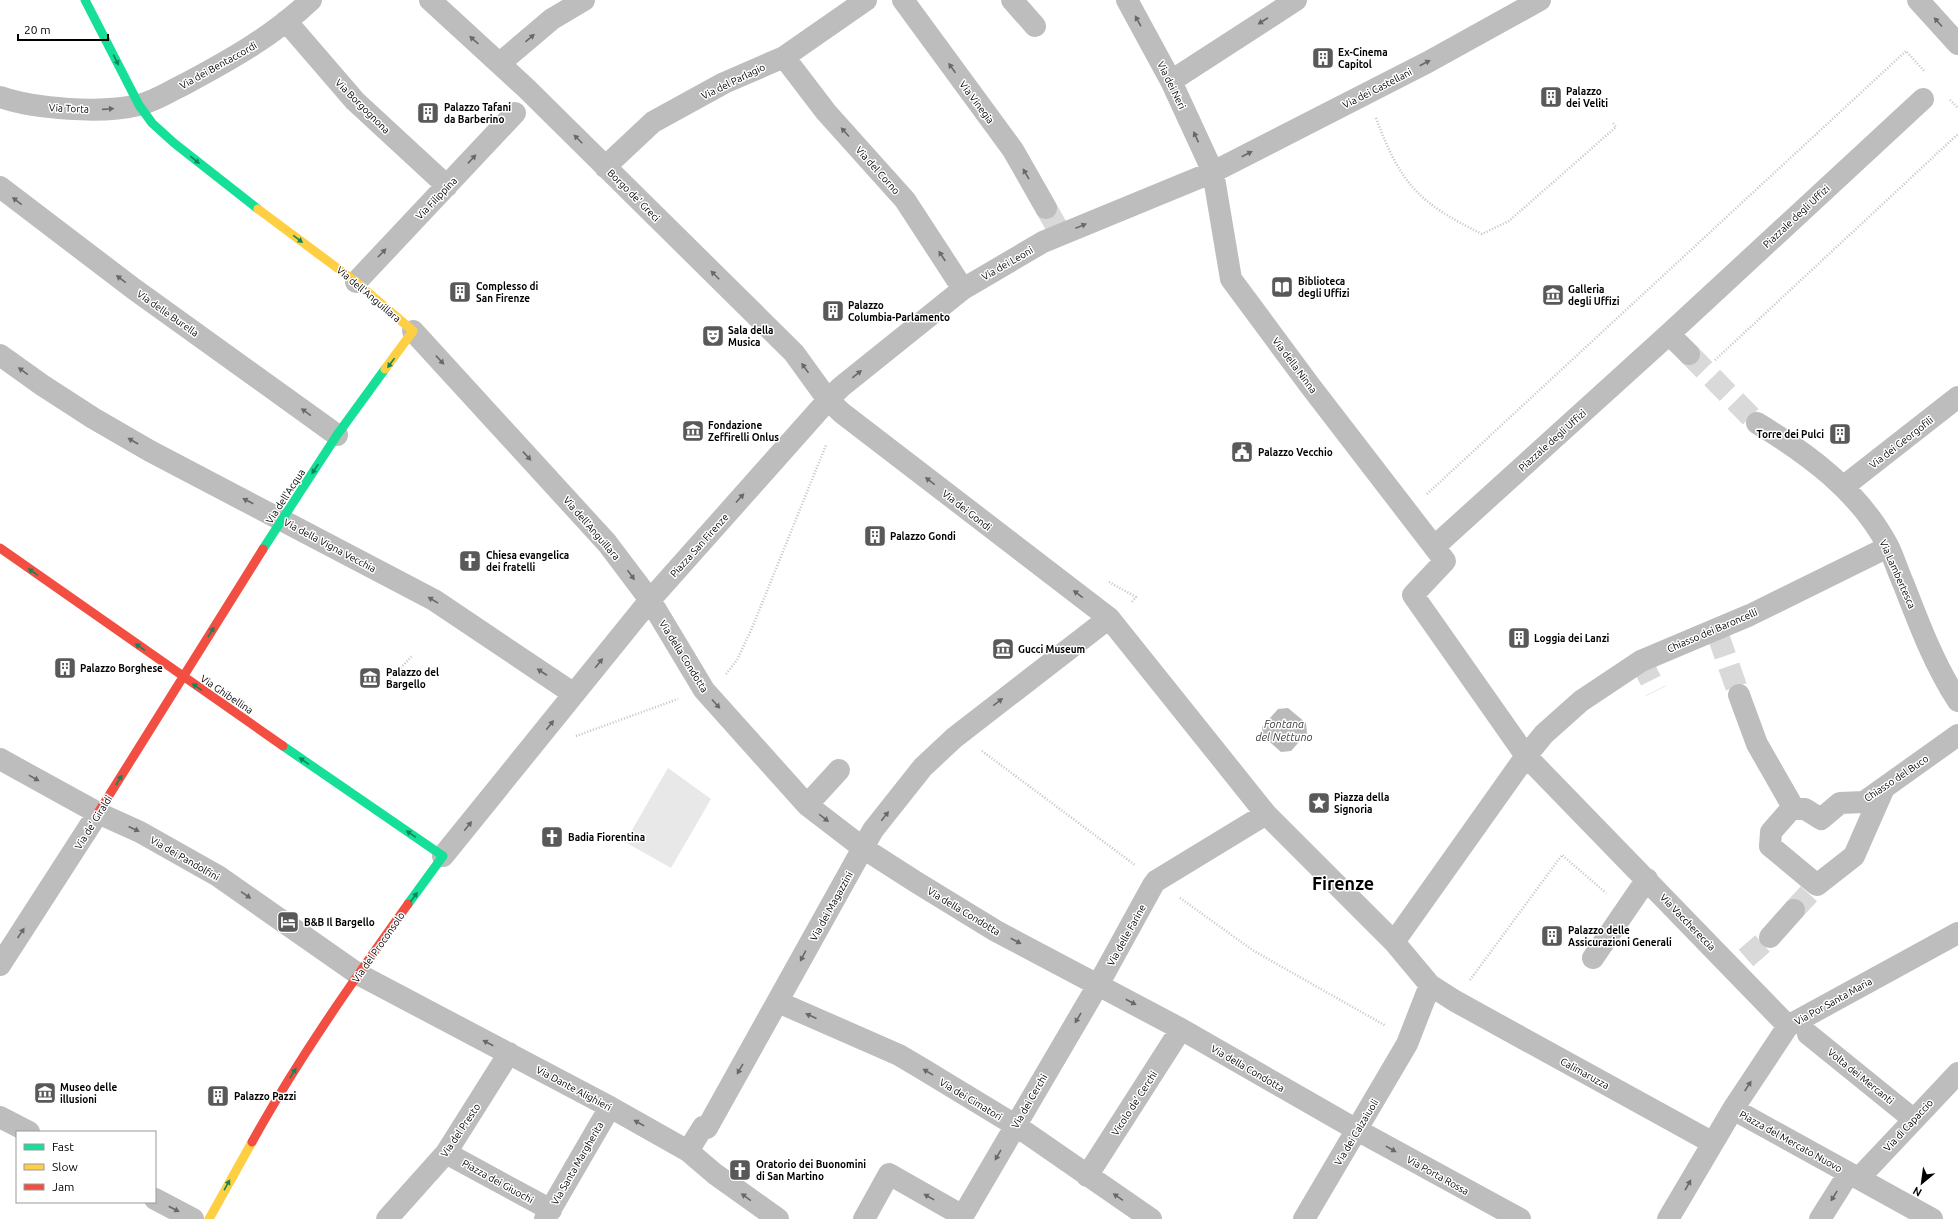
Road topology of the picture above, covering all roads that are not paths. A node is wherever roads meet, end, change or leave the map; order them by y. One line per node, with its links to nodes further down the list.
1 (86, 0): 21 (street, Via dell'Anguillara, one-way to 21)
2 (311, 0): 12 (street, Via dei Bentaccordi)
3 (430, 0): 16 (street, Borgo de' Greci, one-way to 3)
4 (584, 0): 16 (street, one-way to 4)
5 (866, 0): 15 (street, Via del Parlagio)
6 (902, 0): 26 (street, Via Vinegia, one-way to 6)
7 (1012, 0): 13 (street)
8 (1126, 0): 17 (street, Via dei Neri, one-way to 8)
9 (1296, 0): 17 (street, one-way to 17)
10 (1540, 0): 23 (street, Via dei Castellani, one-way to 10)
11 (1918, 0): 14 (street, one-way to 11)
12 (286, 21): 21 (street, Via dei Bentaccordi); 24 (street, Via Borgognona)
13 (1035, 26)
14 (1958, 44)
15 (784, 57): 22 (street, Via del Parlagio); 28 (street, Via del Corno, one-way to 15)
16 (500, 63): 20 (street, Borgo de' Greci)
17 (1171, 81): 23 (street, Via dei Neri, one-way to 17)
18 (0, 97): 21 (street, Via Torta, one-way to 21)
19 (1923, 99): 30 (street, Piazzale degli Uffizi)
20 (525, 104): 22 (street, Borgo de' Greci, one-way to 20); 24 (street, Via Filippina, one-way to 20)
21 (139, 105): 27 (street, Via dell'Anguillara, one-way to 27)
22 (606, 167): 34 (street, Borgo de' Greci, one-way to 22)
23 (1213, 172): 28 (street, Via dei Leoni, one-way to 23); 39 (street, Via della Ninna)
24 (447, 186): 27 (street, Via Filippina, one-way to 24)
25 (0, 187): 36 (street, Via delle Burella, one-way to 25)
26 (1046, 208)
27 (356, 282): 29 (street, Via dell'Anguillara)
28 (963, 289): 34 (street, Via dei Leoni, one-way to 28)
29 (414, 332): 36 (street, Via dell'Acqua, one-way to 36); 42 (street, Via dell'Anguillara, one-way to 42)
30 (1669, 334): 31 (street); 39 (street, Piazzale degli Uffizi)
31 (1689, 354)
32 (0, 355): 38 (street, Via della Vigna Vecchia, one-way to 32)
33 (1958, 397): 37 (street, Via dei Georgofili)
34 (828, 400): 42 (street, Piazza San Firenze, one-way to 34); 43 (street, Via dei Gondi, one-way to 34)
35 (1756, 422): 37 (street, Via Lambertesca)
36 (337, 435): 38 (street, Via dell'Acqua, one-way to 38)
37 (1843, 487): 40 (street, Via Lambertesca)
38 (282, 519): 44 (street, Via dell'Acqua, one-way to 38); 45 (street, Via della Vigna Vecchia, one-way to 38)
39 (1430, 542): 49 (street, Via Vacchereccia)
40 (1888, 547): 47 (street, Via Lambertesca); 49 (street, Chiasso dei Baroncelli)
41 (0, 548): 44 (street, Via Ghibellina, one-way to 41)
42 (650, 600): 45 (street, Piazza San Firenze, one-way to 42); 53 (street, Via della Condotta, one-way to 53)
43 (1109, 618): 56 (street, Via dei Gondi); 57 (street, Via dei Magazzini, one-way to 43)
44 (183, 677): 55 (street, Via de' Giraldi, one-way to 44); 58 (street, Via Ghibellina, one-way to 44)
45 (574, 694): 58 (street, Via del Proconsolo, one-way to 45)
46 (1739, 695): 54 (street)
47 (1958, 701)
48 (1958, 735): 52 (street, Chiasso del Buco)
49 (1526, 756): 59 (street, Via Vacchereccia); 63 (street, Chiasso dei Baroncelli)
50 (0, 759): 55 (street, Via dei Pandolfini, one-way to 55)
51 (839, 770): 53 (street)
52 (1885, 787): 54 (street, Chiasso del Buco); 54 (street)
53 (807, 805): 57 (street, Via della Condotta, one-way to 57)
54 (1793, 807)
55 (98, 813): 65 (street, Via de' Giraldi, one-way to 55); 66 (street, Via dei Pandolfini, one-way to 66)
56 (1266, 814): 63 (street, Calimaruzza); 68 (street, Via delle Farine)
57 (863, 848): 68 (street, Via della Condotta, one-way to 68); 69 (street, Via dei Magazzini, one-way to 69)
58 (443, 856): 66 (street, Via del Proconsolo, one-way to 58)
59 (1647, 879): 64 (street); 70 (street, Via Vacchereccia)
60 (1794, 910): 62 (street)
61 (1958, 933): 70 (street, Via Por Santa Maria)
62 (1770, 937)
63 (1394, 942): 67 (street, Calimaruzza)
64 (1593, 958)
65 (0, 965)
66 (358, 974): 73 (street, Via Dante Alighieri, one-way to 66); 91 (street, Via del Proconsolo, one-way to 66)
67 (1430, 984): 80 (street, Via dei Calzaiuoli); 82 (street, Calimaruzza)
68 (1098, 985): 71 (street, Via della Condotta, one-way to 71); 79 (street, Via dei Cerchi, one-way to 79)
69 (778, 1002): 79 (street, Via dei Cimatori, one-way to 69); 83 (street, Via dei Magazzini, one-way to 83)
70 (1788, 1026): 76 (street, Via Por Santa Maria, one-way to 70)
71 (1181, 1029): 80 (street, Via della Condotta); 86 (street, Vicolo de' Cerchi)
72 (1808, 1034): 78 (street, Volta dei Mercanti)
73 (509, 1053): 75 (street, Via Dante Alighieri); 84 (street, Via del Presto)
74 (1958, 1073): 78 (street, Via di Capaccio)
75 (610, 1107): 83 (street, Via Dante Alighieri, one-way to 75); 88 (street, Via Santa Margherita)
76 (1733, 1109): 82 (street, Via Por Santa Maria); 85 (street, Piazza del Mercato Nuovo)
77 (0, 1117): 81 (street)
78 (1913, 1119): 85 (street, Via di Capaccio)
79 (1015, 1125): 86 (street, Via dei Cimatori); 89 (street, Via dei Cerchi, one-way to 89)
80 (1357, 1130): 96 (street, Via dei Calzaiuoli); 97 (street, Via Porta Rossa, one-way to 97)
81 (27, 1131)
82 (1713, 1143): 98 (street, one-way to 82)
83 (688, 1151): 93 (street, Via Dante Alighieri, one-way to 83)
84 (446, 1153): 88 (street, Piazza dei Giuochi); 92 (street, Via del Presto)
85 (1854, 1175): 99 (street, Piazza del Mercato Nuovo, one-way to 99); 100 (street)
86 (1087, 1176): 95 (street, Via dei Cimatori, one-way to 86)
87 (156, 1200): 90 (street, one-way to 90)
88 (548, 1214)
89 (962, 1217): 94 (street, one-way to 94)
90 (193, 1219)
91 (209, 1219)
92 (387, 1219)
93 (778, 1219)
94 (864, 1219)
95 (1151, 1219)
96 (1304, 1219)
97 (1520, 1219)
98 (1668, 1219)
99 (1820, 1219)
100 (1932, 1219)

